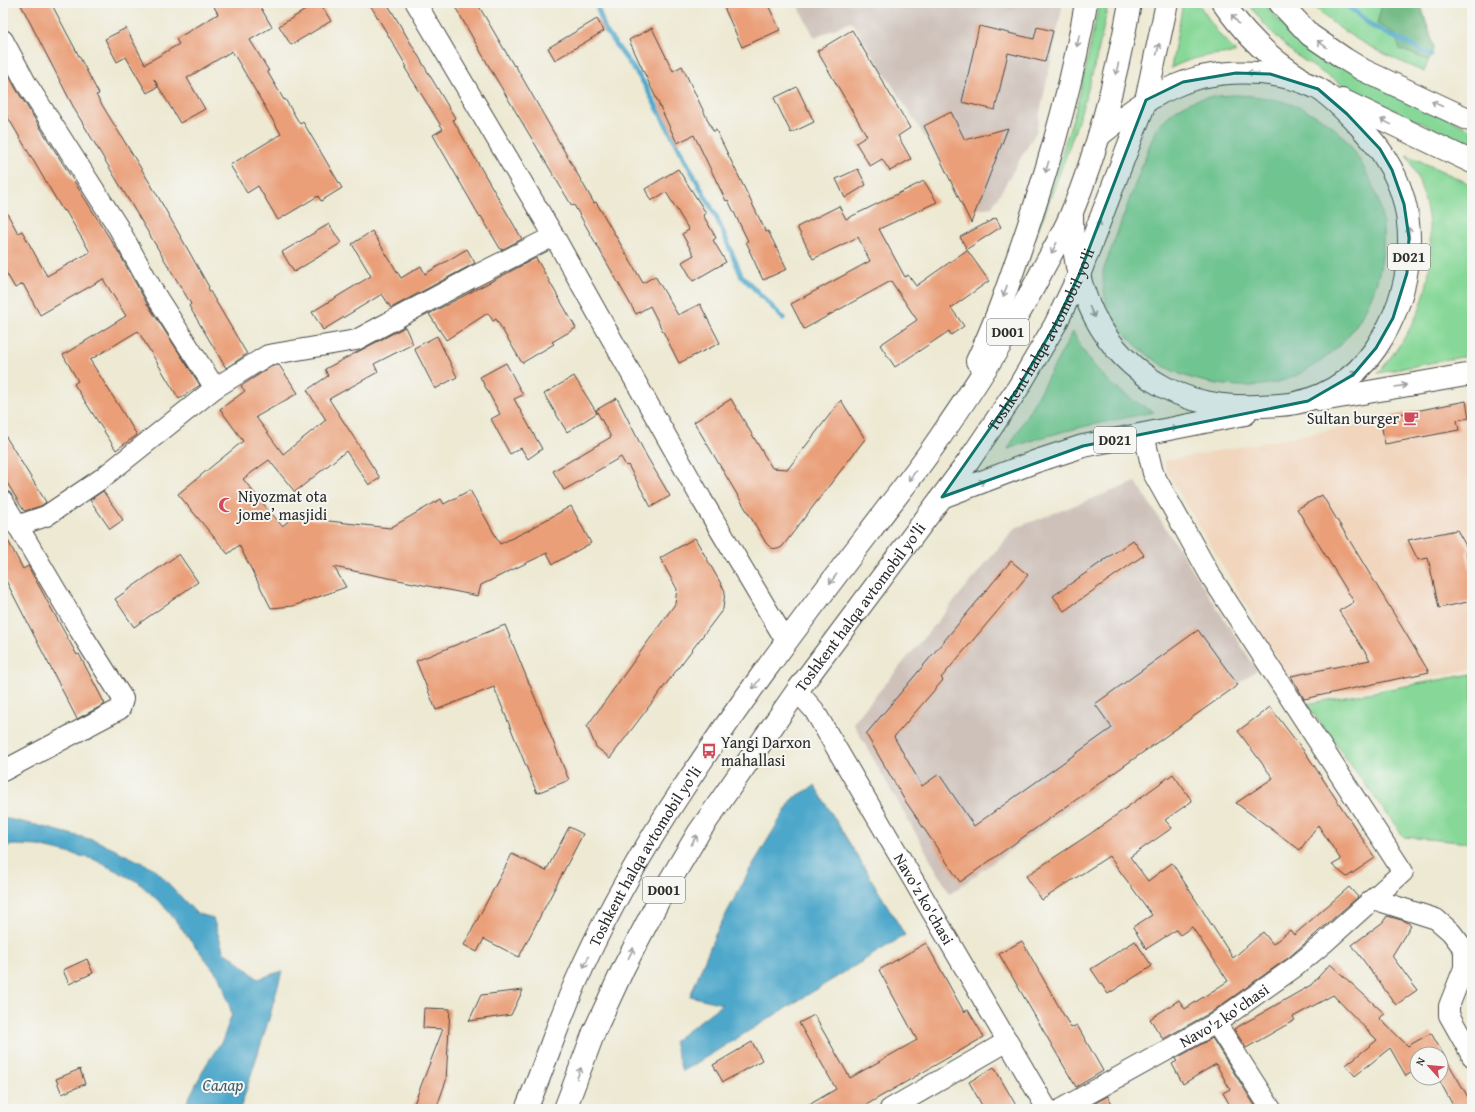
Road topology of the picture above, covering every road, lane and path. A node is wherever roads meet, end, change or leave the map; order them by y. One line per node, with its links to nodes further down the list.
1 (416, 3): 14 (street)
2 (1086, 3): 20 (highway, one-way to 20)
3 (1130, 3): 11 (highway, D001, one-way to 11)
4 (1167, 3): 9 (highway, D001, one-way to 4)
5 (1223, 3): 8 (highway, D021, one-way to 5)
6 (1280, 3): 10 (highway, one-way to 6)
7 (3, 40): 17 (street)
8 (1318, 89): 9 (highway, D021, one-way to 9); 12 (highway, D021, one-way to 8); 18 (highway, D021, one-way to 8)
9 (1146, 100): 11 (highway, D021); 15 (highway, Toshkent halqa avtomobil yo'li / D001, one-way to 9)
10 (1472, 120)
11 (1100, 135): 13 (highway, Toshkent halqa avtomobil yo'li / D001)
12 (1472, 162)
13 (1072, 214): 15 (highway, D021); 20 (highway, Toshkent halqa avtomobil yo'li / D001, one-way to 20)
14 (554, 236): 17 (street); 24 (street)
15 (1079, 276): 18 (highway, D021, one-way to 18); 21 (highway, Toshkent halqa avtomobil yo'li / D001)
16 (1472, 374): 18 (highway, D021, one-way to 16)
17 (215, 388): 23 (street)
18 (1293, 405): 19 (highway, D021, one-way to 18)
19 (1144, 435): 21 (highway, D021, one-way to 19); 27 (street, Navo'z ko'chasi)
20 (935, 445): 24 (highway, Toshkent halqa avtomobil yo'li / D001, one-way to 24)
21 (942, 497): 25 (highway, Toshkent halqa avtomobil yo'li / D001)
22 (3, 501): 23 (street)
23 (17, 526): 26 (street)
24 (786, 641): 31 (highway, Toshkent halqa avtomobil yo'li / D001, one-way to 31)
25 (797, 691): 29 (street, Navo'z ko'chasi); 32 (highway, Toshkent halqa avtomobil yo'li / D001, one-way to 25)
26 (3, 771)
27 (1373, 899): 28 (street, Navo'z ko'chasi); 30 (street)
28 (1216, 1022): 35 (street, Navo'z ko'chasi); 36 (street)
29 (1008, 1041): 33 (street); 34 (street, Navo'z ko'chasi)
30 (1472, 1056)
31 (526, 1109)
32 (565, 1109)
33 (890, 1109)
34 (1048, 1109)
35 (1061, 1109)
36 (1271, 1109)

